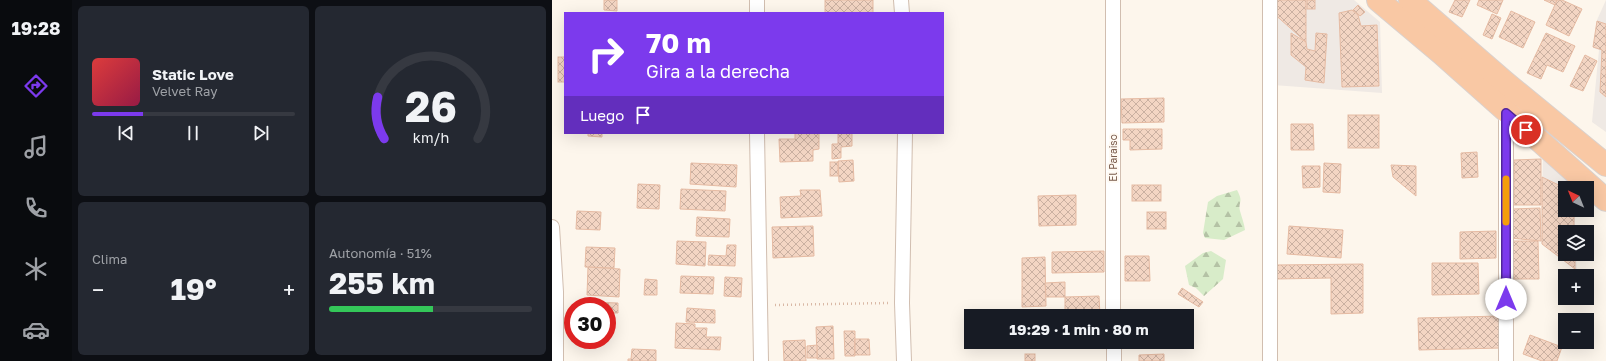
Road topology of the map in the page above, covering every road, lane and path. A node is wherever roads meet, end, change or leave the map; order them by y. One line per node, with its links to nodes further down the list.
1 (757, 0): 7 (street)
2 (901, 0): 8 (street)
3 (1113, 0): 17 (street, El Paraiso)
4 (1270, 0): 23 (street)
5 (1378, 0): 9 (highway)
6 (1410, 0): 12 (highway)
7 (757, 12)
8 (902, 12)
9 (1506, 113): 13 (highway); 24 (street)
10 (757, 134): 16 (street)
11 (904, 134): 15 (street)
12 (1606, 165)
13 (1606, 200)
14 (552, 228): 19 (street)
15 (902, 303): 16 (path); 21 (street)
16 (760, 305): 20 (street)
17 (1113, 309)
18 (1114, 349): 22 (street)
19 (556, 361)
20 (761, 361)
21 (904, 361)
22 (1114, 361)
23 (1270, 361)
24 (1506, 361)

